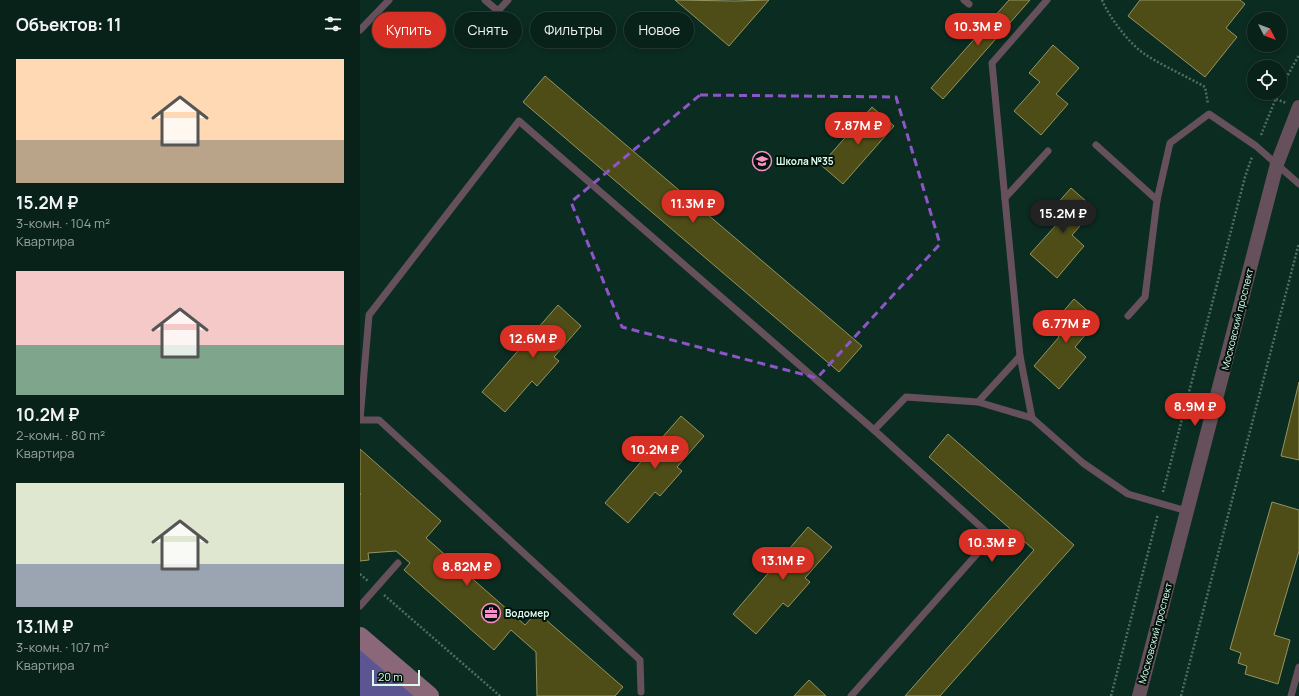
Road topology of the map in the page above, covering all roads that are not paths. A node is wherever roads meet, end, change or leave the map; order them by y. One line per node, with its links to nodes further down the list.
1 (389, 0): 5 (lane)
2 (485, 0): 3 (lane)
3 (508, 0)
4 (1047, 0): 11 (lane)
5 (360, 30)
6 (1294, 106): 9 (street, Московский проспект)
7 (1096, 145): 12 (lane)
8 (1048, 151): 11 (lane)
9 (1277, 164): 10 (lane); 12 (lane); 19 (street, Московский проспект)
10 (1299, 184)
11 (1005, 198): 14 (lane)
12 (1157, 200): 13 (lane)
13 (1128, 316)
14 (1020, 356): 15 (lane); 16 (lane)
15 (978, 402): 16 (lane); 18 (lane)
16 (1032, 418): 19 (lane)
17 (360, 420): 18 (lane); 24 (lane)
18 (874, 430): 26 (lane)
19 (1187, 511): 27 (street, Московский проспект)
20 (398, 563): 21 (lane)
21 (360, 606)
22 (360, 637): 25 (main road)
23 (1299, 668): 28 (lane)
24 (642, 695)
25 (429, 696)
26 (851, 696)
27 (1139, 696)
28 (1291, 696)

